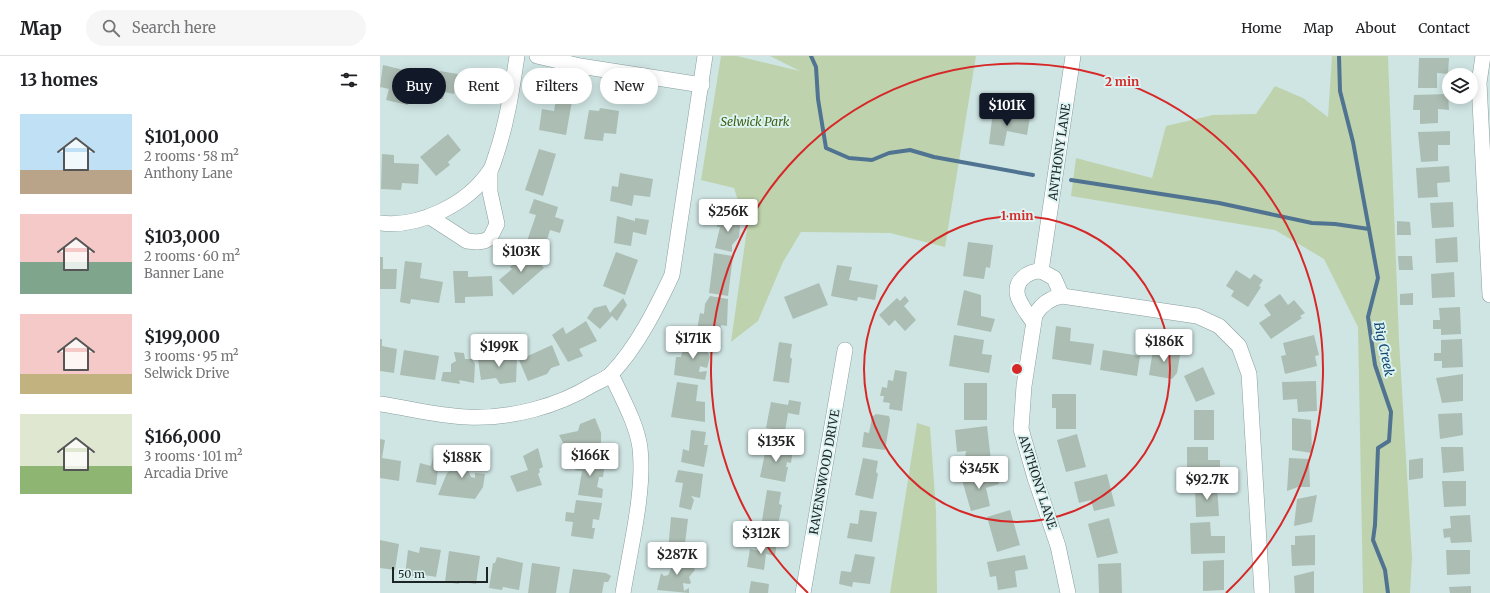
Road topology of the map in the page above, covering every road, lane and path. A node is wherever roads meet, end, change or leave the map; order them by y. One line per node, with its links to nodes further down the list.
1 (517, 56): 7 (street)
2 (537, 56): 6 (street)
3 (705, 56): 6 (street)
4 (1073, 56): 10 (street, ANTHONY LANE)
5 (1483, 56): 11 (street)
6 (702, 85): 15 (street)
7 (490, 171): 8 (street); 8 (street)
8 (430, 217): 9 (street)
9 (380, 223)
10 (1041, 271): 12 (street); 13 (street)
11 (1490, 295)
12 (1062, 296): 13 (street, ANTHONY LANE); 20 (street)
13 (1033, 322): 19 (street, ANTHONY LANE)
14 (845, 350): 18 (street, RAVENSWOOD DRIVE)
15 (611, 374): 16 (street); 17 (street)
16 (380, 404)
17 (623, 593)
18 (803, 593)
19 (1068, 593)
20 (1262, 593)

